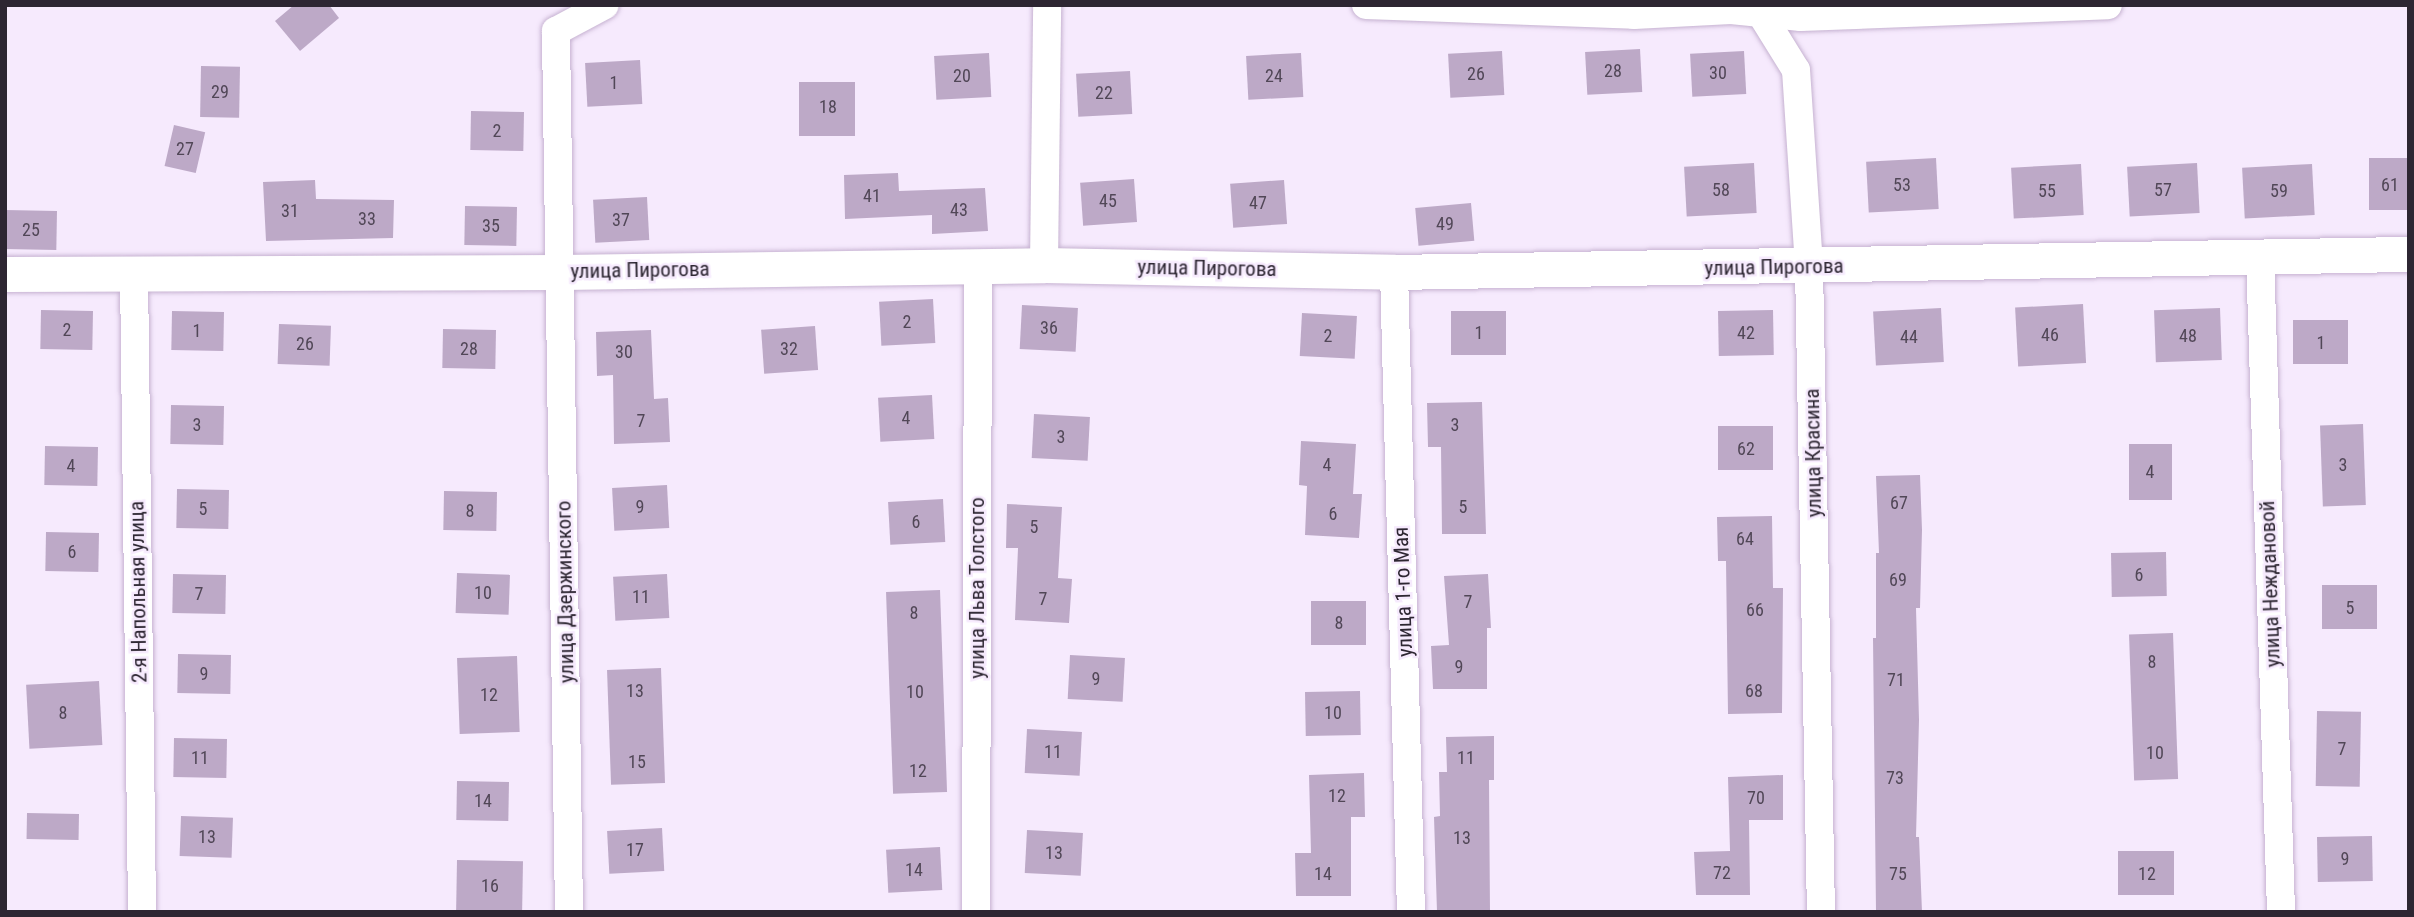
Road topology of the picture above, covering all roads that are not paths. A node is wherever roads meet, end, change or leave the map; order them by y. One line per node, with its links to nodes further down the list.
1 (605, 5): 13 (street, улица Дзержинского)
2 (1047, 5): 11 (street)
3 (1366, 5): 5 (street)
4 (2108, 5): 6 (street)
5 (1438, 6): 7 (street)
6 (1987, 7): 7 (street)
7 (1760, 9): 12 (street, улица Красина)
8 (2409, 254): 9 (street, улица Пирогова)
9 (2260, 257): 12 (street, улица Пирогова); 22 (street, улица Неждановой)
10 (978, 265): 11 (street, улица Пирогова); 13 (street, улица Пирогова); 19 (street, улица Льва Толстого)
11 (1044, 265): 14 (street, улица Пирогова)
12 (1809, 267): 14 (street, улица Пирогова); 21 (street, улица Красина)
13 (561, 272): 15 (street, улица Пирогова); 18 (street, улица Дзержинского)
14 (1394, 272): 20 (street, улица 1-го Мая)
15 (134, 273): 16 (street, улица Пирогова); 17 (street, 2-я Напольная улица)
16 (5, 274)
17 (142, 912)
18 (569, 912)
19 (976, 912)
20 (1411, 912)
21 (1821, 912)
22 (2281, 912)

